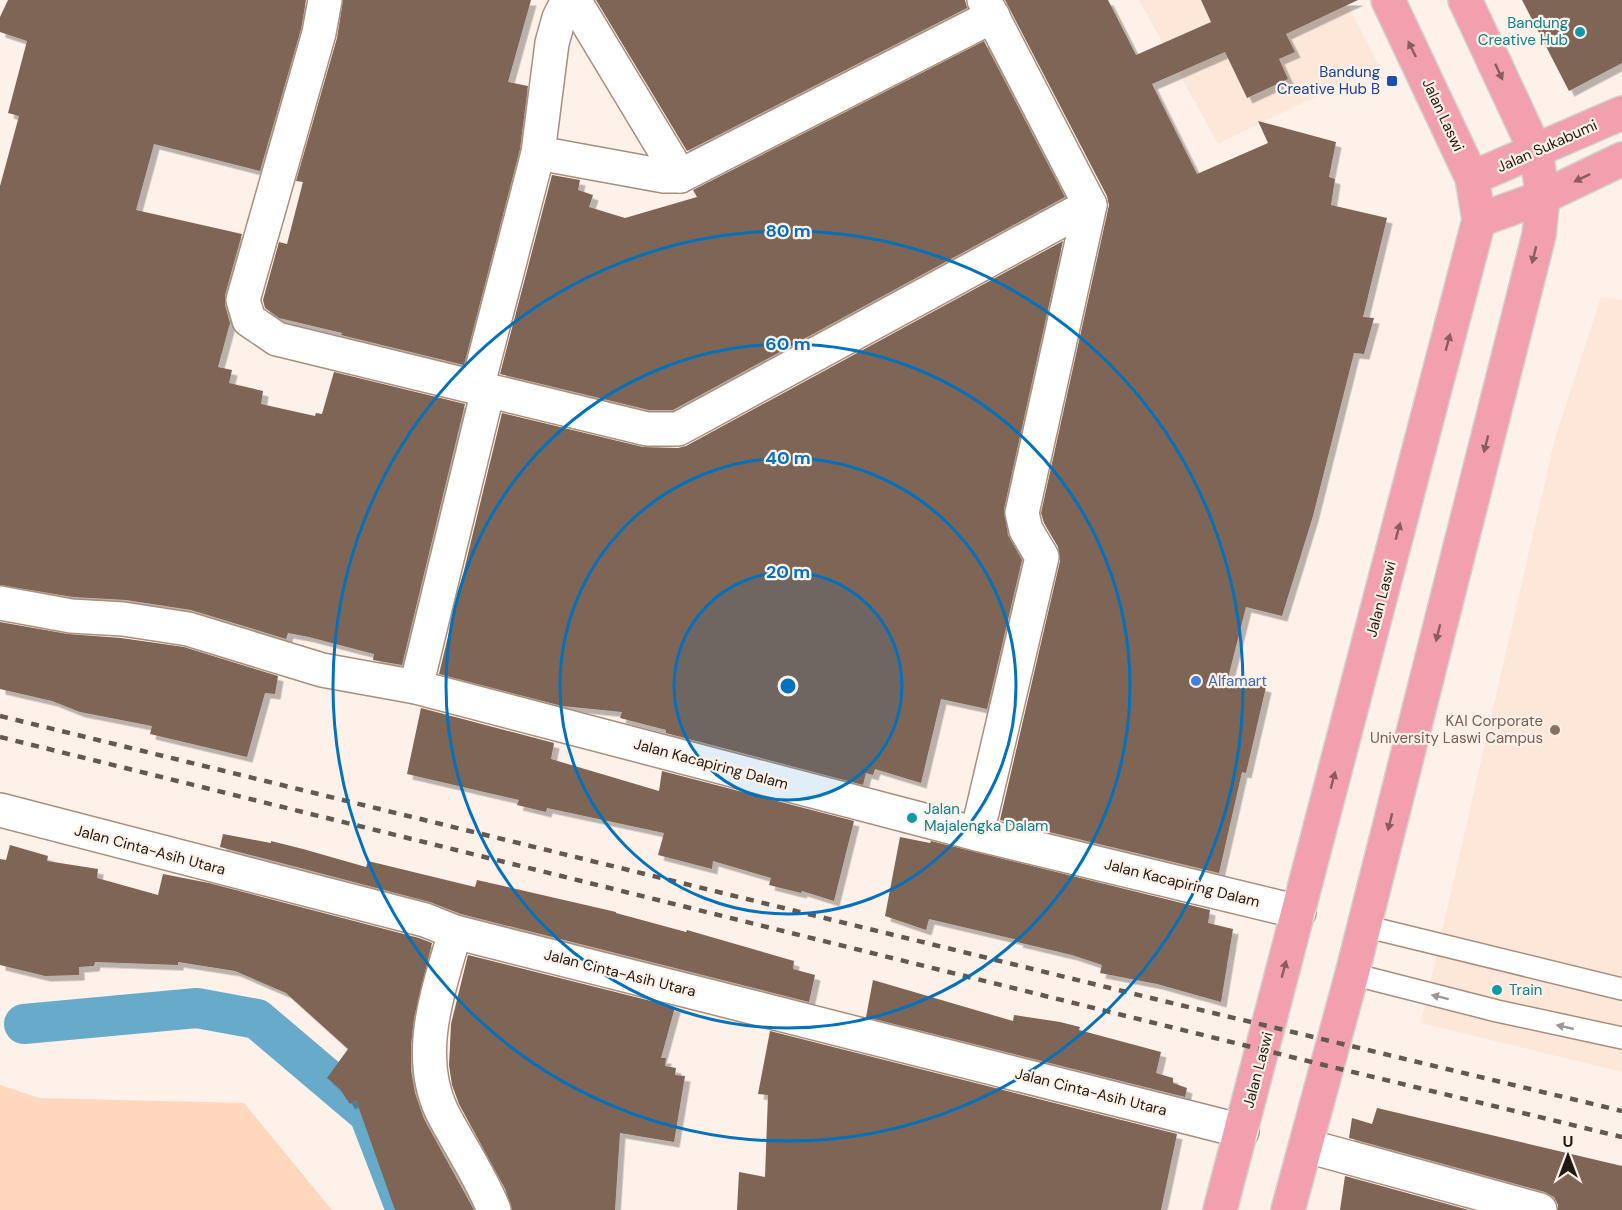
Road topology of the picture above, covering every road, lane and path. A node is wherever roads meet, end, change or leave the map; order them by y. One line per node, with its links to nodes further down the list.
1 (325, 0): 16 (street)
2 (568, 0): 9 (street)
3 (574, 0): 11 (street)
4 (1388, 0): 12 (main road, Jalan Laswi, one-way to 4)
5 (1465, 0): 8 (main road, one-way to 8)
6 (989, 8): 11 (street); 14 (street)
7 (1622, 113): 8 (main road, Jalan Sukabumi)
8 (1536, 152): 12 (main road, Jalan Sukabumi); 13 (main road)
9 (538, 153): 11 (street); 16 (street)
10 (1622, 159): 13 (main road, one-way to 13)
11 (680, 176)
12 (1472, 178): 15 (main road, Jalan Laswi)
13 (1543, 197): 15 (main road); 22 (main road, one-way to 22)
14 (1090, 205): 16 (street); 20 (street)
15 (1479, 220): 21 (main road, Jalan Laswi, one-way to 15)
16 (483, 389): 18 (street)
17 (0, 603): 18 (street, Jalan Kacapiring Dalam)
18 (416, 687): 20 (street, Jalan Kacapiring Dalam)
19 (0, 810): 23 (street, Jalan Cinta-Asih Utara)
20 (976, 834): 21 (street, Jalan Kacapiring Dalam)
21 (1299, 912): 27 (main road, Jalan Laswi, one-way to 21)
22 (1364, 926): 24 (main road); 25 (lane)
23 (455, 932): 27 (street, Jalan Cinta-Asih Utara); 29 (street)
24 (1352, 974): 26 (lane, one-way to 24); 28 (main road)
25 (1622, 989)
26 (1622, 1038)
27 (1242, 1131): 30 (main road, Jalan Laswi)
28 (1307, 1146): 31 (main road); 32 (street)
29 (494, 1210)
30 (1220, 1210)
31 (1288, 1210)
32 (1540, 1210)

